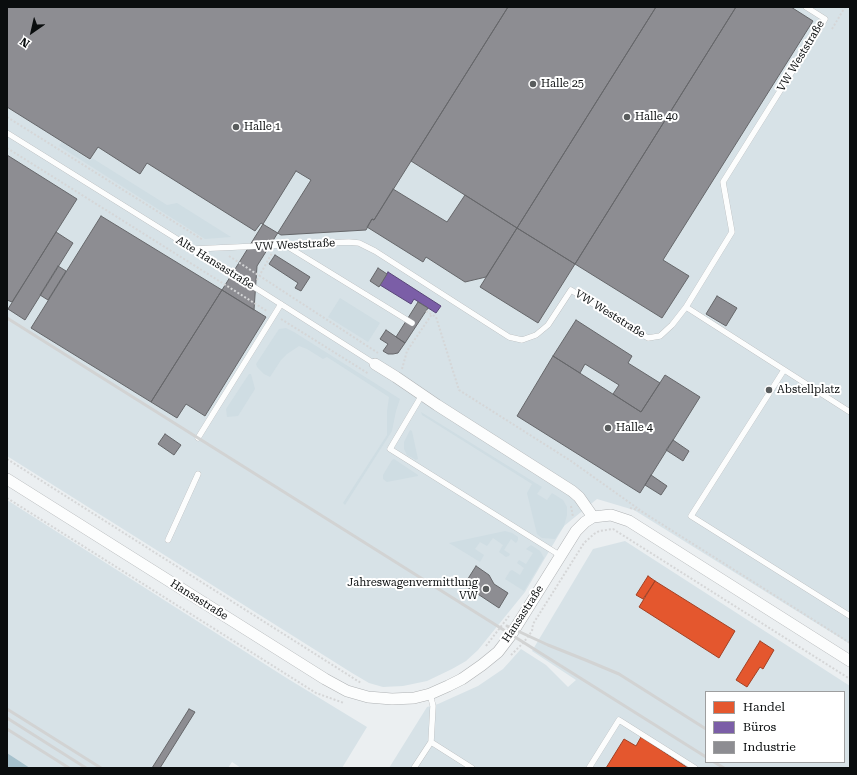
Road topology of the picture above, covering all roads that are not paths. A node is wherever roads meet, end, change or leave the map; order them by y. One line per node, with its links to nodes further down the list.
1 (806, 7): 6 (lane, VW Weststraße)
2 (7, 133): 4 (lane, Alte Hansastraße)
3 (285, 245): 4 (lane, VW Weststraße); 6 (lane, VW Weststraße); 7 (lane)
4 (193, 249): 5 (lane, Alte Hansastraße)
5 (281, 304): 8 (lane, Alte Hansastraße); 12 (lane)
6 (686, 307): 9 (lane)
7 (412, 323)
8 (374, 364): 10 (street, Alte Hansastraße)
9 (784, 370): 11 (lane); 18 (lane)
10 (422, 395): 15 (street, Alte Hansastraße); 17 (lane)
11 (850, 412)
12 (198, 438)
13 (198, 474): 16 (lane)
14 (7, 479): 20 (street, Hansastraße)
15 (593, 517): 17 (street, Hansastraße); 19 (street)
16 (168, 540)
17 (560, 556): 20 (street, Hansastraße)
18 (850, 616)
19 (850, 661)
20 (430, 694): 21 (lane)
21 (431, 742): 22 (lane); 23 (lane)
22 (414, 768)
23 (472, 768)
24 (589, 768): 25 (lane)
25 (695, 768)

